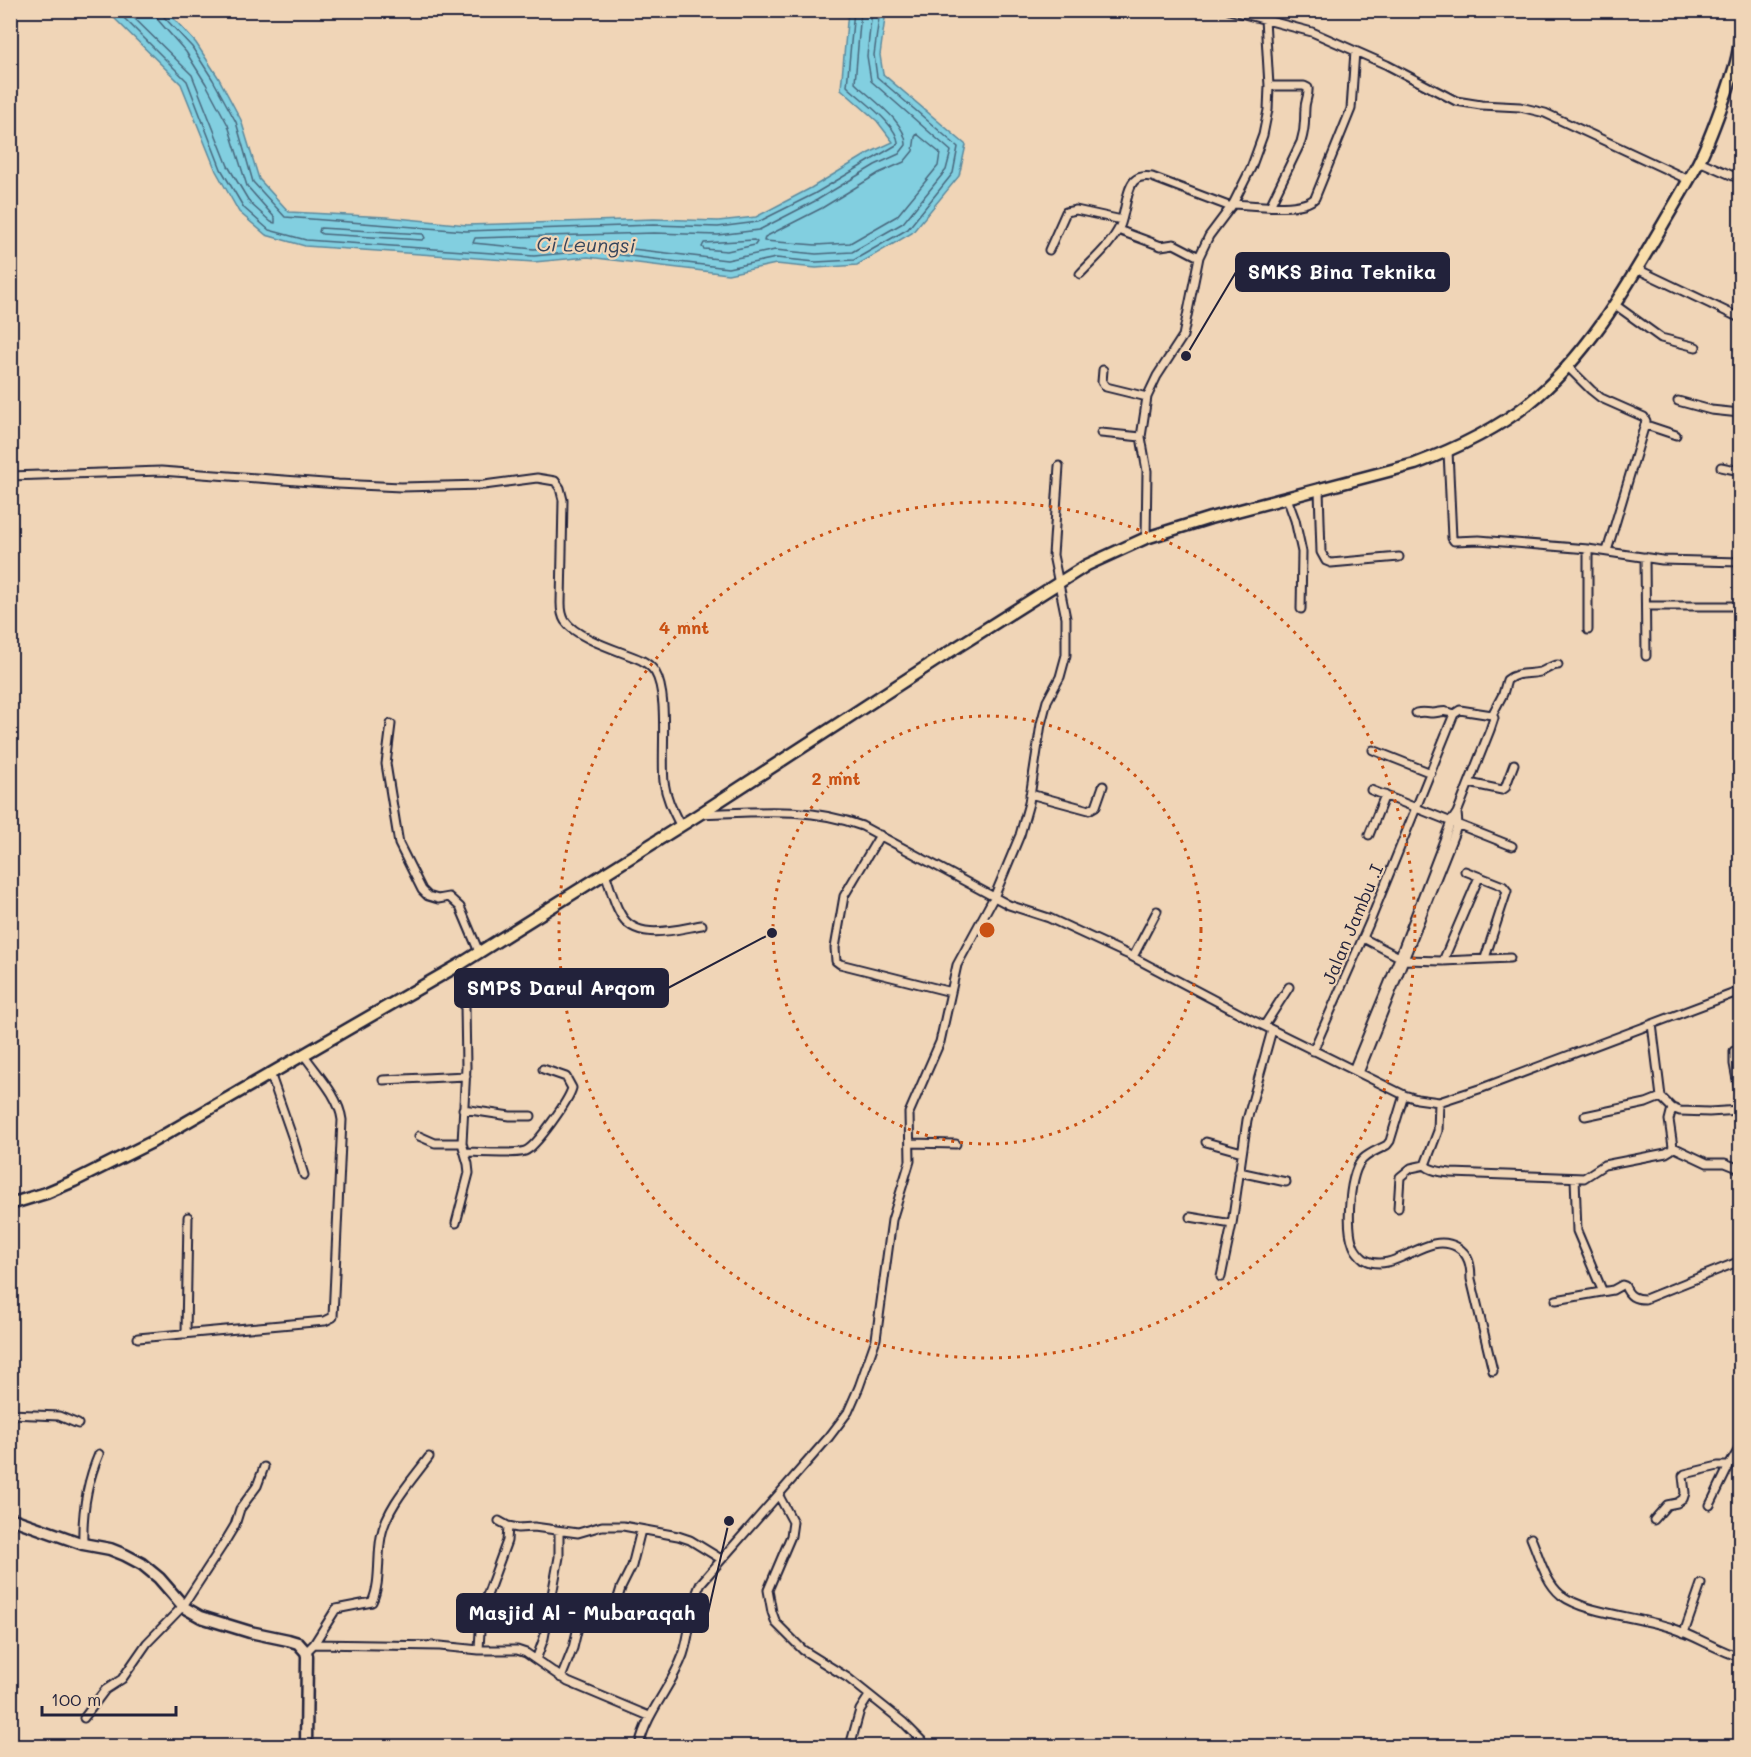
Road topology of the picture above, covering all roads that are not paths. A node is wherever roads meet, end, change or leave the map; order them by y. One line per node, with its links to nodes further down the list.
1 (1229, 10): 2 (street)
2 (1265, 19): 4 (street); 5 (street)
3 (1740, 38): 6 (main road)
4 (1355, 51): 8 (street); 10 (street)
5 (1269, 86): 9 (street); 10 (street)
6 (1699, 161): 7 (street); 8 (main road)
7 (1740, 179)
8 (1689, 180): 15 (main road)
9 (1232, 205): 10 (street); 11 (street); 14 (street)
10 (1270, 206)
11 (1122, 220): 12 (street); 13 (street)
12 (1118, 230): 14 (street); 16 (street)
13 (1049, 250)
14 (1199, 257): 22 (street)
15 (1637, 269): 17 (main road); 18 (street)
16 (1080, 274)
17 (1614, 304): 19 (street); 20 (main road)
18 (1740, 318)
19 (1696, 348)
20 (1567, 366): 25 (street); 29 (main road)
21 (1102, 370): 22 (street)
22 (1147, 397): 28 (street)
23 (1678, 401): 24 (street)
24 (1740, 413)
25 (1646, 425): 27 (street); 39 (street)
26 (1101, 433): 28 (street)
27 (1676, 435)
28 (1141, 437): 36 (street)
29 (1448, 452): 34 (main road); 37 (street)
30 (1059, 466): 43 (street)
31 (1721, 467): 32 (street)
32 (1740, 471)
33 (10, 476): 65 (street)
34 (1319, 490): 35 (main road); 40 (street)
35 (1287, 498): 36 (main road); 46 (street)
36 (1146, 538): 43 (main road)
37 (1588, 549): 39 (street); 47 (street)
38 (1740, 549): 42 (street)
39 (1607, 551): 41 (street)
40 (1399, 558)
41 (1646, 558): 42 (street); 44 (street)
42 (1740, 562)
43 (1059, 582): 60 (street); 63 (main road)
44 (1646, 606): 45 (street); 48 (street)
45 (1740, 606)
46 (1301, 609)
47 (1588, 630)
48 (1646, 656)
49 (1558, 664): 52 (street)
50 (1416, 713): 51 (street)
51 (1455, 714): 52 (street); 56 (street, Jalan Jambu .I)
52 (1492, 715): 57 (street)
53 (391, 724): 76 (street)
54 (1373, 750): 56 (street)
55 (1514, 764): 57 (street)
56 (1431, 773): 62 (street, Jalan Jambu .I)
57 (1469, 783): 64 (street)
58 (1103, 786): 60 (street)
59 (1371, 790): 61 (street)
60 (1030, 794): 72 (street)
61 (1384, 795): 62 (street); 67 (street)
62 (1416, 808): 64 (street); 75 (street, Jalan Jambu .I)
63 (698, 814): 65 (main road); 66 (street)
64 (1454, 823): 68 (street); 80 (street)
65 (680, 825): 70 (main road)
66 (880, 835): 72 (street); 85 (street)
67 (1370, 835)
68 (1512, 846)
69 (1465, 871): 71 (street)
70 (605, 873): 74 (street); 76 (main road)
71 (1479, 877): 78 (street); 81 (street)
72 (994, 896): 77 (street); 85 (street)
73 (1156, 911): 77 (street)
74 (702, 926)
75 (1363, 938): 80 (street); 89 (street, Jalan Jambu .I)
76 (479, 952): 82 (main road)
77 (1133, 957): 87 (street)
78 (1485, 958): 79 (street); 81 (street)
79 (1509, 958)
80 (1402, 959): 81 (street); 93 (street)
81 (1443, 961)
82 (459, 965): 91 (main road); 95 (street)
83 (1289, 987): 87 (street)
84 (1740, 991): 86 (street)
85 (951, 992): 109 (street)
86 (1652, 1024): 99 (street); 100 (street)
87 (1264, 1026): 88 (street)
88 (1272, 1030): 89 (street); 113 (street)
89 (1313, 1051): 93 (street)
90 (1734, 1051): 98 (street)
91 (304, 1054): 94 (main road); 130 (street)
92 (543, 1069): 112 (street)
93 (1356, 1072): 97 (street)
94 (270, 1073): 117 (street); 120 (main road)
95 (466, 1076): 96 (street); 102 (street)
96 (383, 1080)
97 (1404, 1095): 100 (street); 132 (street)
98 (1740, 1096)
99 (1661, 1097): 101 (street); 105 (street)
100 (1439, 1102): 114 (street)
101 (1672, 1108): 103 (street); 111 (street)
102 (464, 1109): 104 (street); 108 (street)
103 (1740, 1110)
104 (531, 1116)
105 (1585, 1116)
106 (419, 1136): 108 (street)
107 (1206, 1142): 113 (street)
108 (462, 1143): 112 (street)
109 (910, 1143): 110 (street); 140 (street)
110 (956, 1144)
111 (1672, 1147): 115 (street); 118 (street)
112 (465, 1152): 124 (street)
113 (1242, 1152): 116 (street)
114 (1425, 1165): 118 (street); 121 (street)
115 (1740, 1169)
116 (1239, 1172): 119 (street); 125 (street)
117 (304, 1175)
118 (1575, 1178): 128 (street)
119 (1286, 1182)
120 (10, 1204)
121 (1398, 1208)
122 (188, 1217): 130 (street)
123 (1190, 1217): 125 (street)
124 (456, 1223)
125 (1232, 1224): 127 (street)
126 (1740, 1261): 128 (street)
127 (1221, 1277)
128 (1602, 1290): 129 (street)
129 (1556, 1300)
130 (186, 1334): 131 (street)
131 (138, 1338)
132 (1493, 1371)
133 (10, 1414): 134 (street)
134 (78, 1424)
135 (1740, 1447): 138 (street)
136 (99, 1454): 149 (street)
137 (429, 1457): 154 (street)
138 (1729, 1466): 141 (street); 143 (street)
139 (264, 1467): 152 (street)
140 (779, 1496): 150 (street); 159 (street)
141 (1710, 1505)
142 (10, 1518): 149 (street)
143 (1654, 1520)
144 (499, 1521): 145 (street)
145 (508, 1526): 147 (street); 155 (street)
146 (641, 1530): 147 (street); 150 (street); 158 (street)
147 (559, 1531): 157 (street)
148 (1531, 1538): 153 (street)
149 (83, 1544): 152 (street)
150 (721, 1559): 160 (street)
151 (1701, 1584): 153 (street)
152 (183, 1606): 154 (street); 161 (street)
153 (1684, 1633): 156 (street)
154 (310, 1648): 155 (street); 163 (street)
155 (479, 1650): 157 (street)
156 (1740, 1658)
157 (536, 1660): 158 (street)
158 (561, 1678): 160 (street)
159 (869, 1696): 165 (street); 166 (street)
160 (649, 1716): 164 (street)
161 (84, 1718)
162 (1740, 1735): 167 (street)
163 (306, 1746)
164 (639, 1746)
165 (850, 1746)
166 (927, 1746)
167 (1738, 1746)

